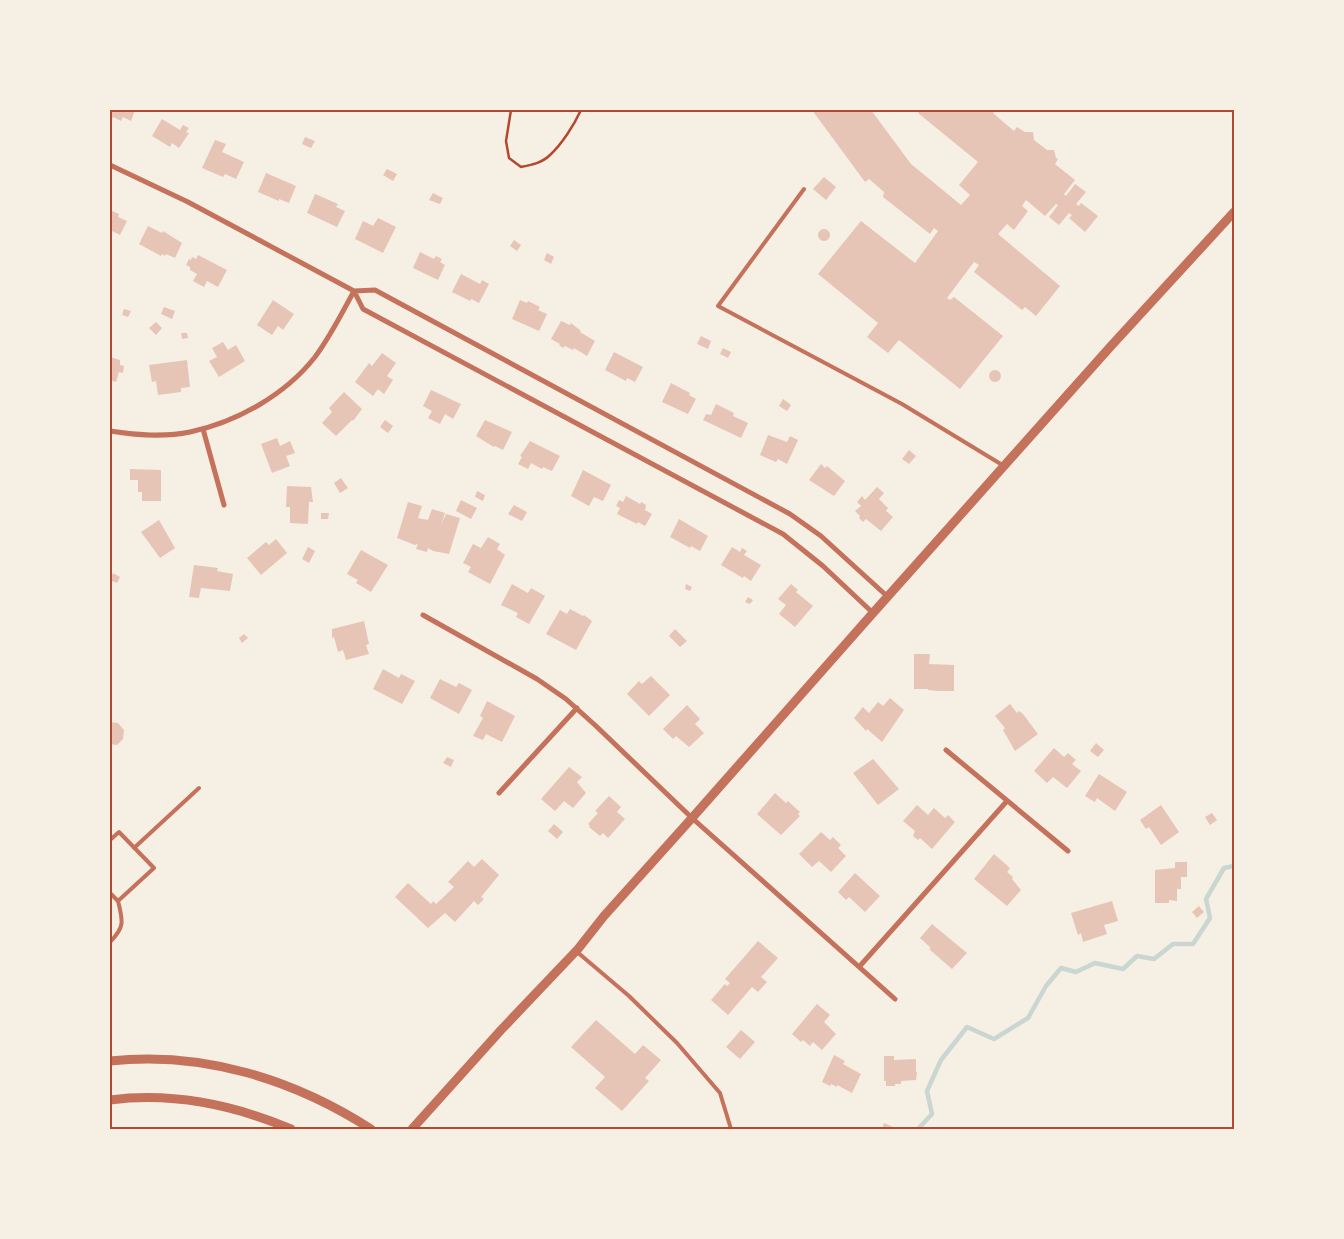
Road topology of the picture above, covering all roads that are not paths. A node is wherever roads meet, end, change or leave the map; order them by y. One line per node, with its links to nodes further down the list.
1 (110, 164): 4 (street)
2 (804, 189): 7 (lane)
3 (1234, 212): 7 (street)
4 (354, 291): 5 (street); 9 (street); 10 (street)
5 (203, 429): 6 (street); 8 (street)
6 (110, 431)
7 (1004, 466): 9 (street)
8 (224, 505)
9 (888, 596): 10 (street)
10 (873, 613): 17 (street)
11 (422, 615): 12 (street)
12 (577, 708): 15 (street); 17 (street)
13 (946, 750): 16 (street)
14 (199, 788): 19 (lane)
15 (499, 793)
16 (1007, 801): 20 (street); 25 (street)
17 (692, 818): 24 (street); 25 (street)
18 (110, 840): 19 (lane)
19 (134, 848): 22 (lane)
20 (1068, 851)
21 (110, 892): 22 (lane)
22 (118, 902): 23 (lane)
23 (110, 942)
24 (576, 951): 31 (street); 32 (lane)
25 (859, 967): 26 (street)
26 (895, 999)
27 (110, 1061): 30 (street)
28 (110, 1100): 29 (street)
29 (291, 1129)
30 (371, 1129)
31 (412, 1129)
32 (731, 1129)

